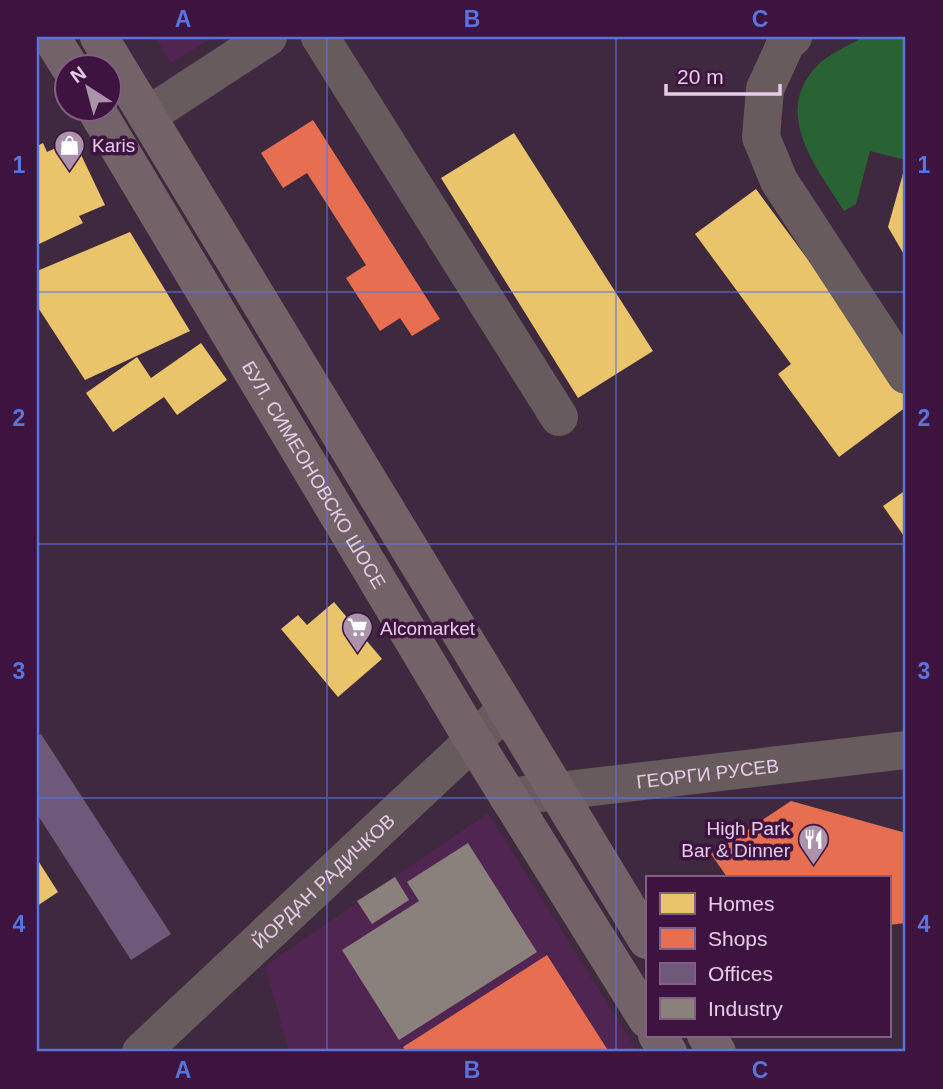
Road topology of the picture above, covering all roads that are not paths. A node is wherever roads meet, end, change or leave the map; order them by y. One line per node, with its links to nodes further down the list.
1 (51, 37): 6 (main road)
2 (99, 37): 7 (main road)
3 (268, 37): 7 (street)
4 (320, 37): 10 (street)
5 (793, 37): 9 (street)
6 (60, 52)
7 (147, 116): 11 (main road)
8 (103, 122): 12 (main road, БУЛ. СИМЕОНОВСКО ШОСЕ)
9 (906, 375)
10 (559, 416)
11 (506, 710): 12 (street, ЙОРДАН РАДИЧКОВ); 14 (main road)
12 (473, 740): 15 (main road, БУЛ. СИМЕОНОВСКО ШОСЕ); 20 (street, ЙОРДАН РАДИЧКОВ)
13 (906, 750): 14 (street, ГЕОРГИ РУСЕВ)
14 (554, 791): 15 (street, ГЕОРГИ РУСЕВ); 16 (main road)
15 (509, 797): 17 (main road, БУЛ. СИМЕОНОВСКО ШОСЕ)
16 (646, 938)
17 (646, 1017)
18 (658, 1036): 21 (main road)
19 (707, 1036): 22 (main road)
20 (141, 1052)
21 (668, 1052)
22 (717, 1052)

